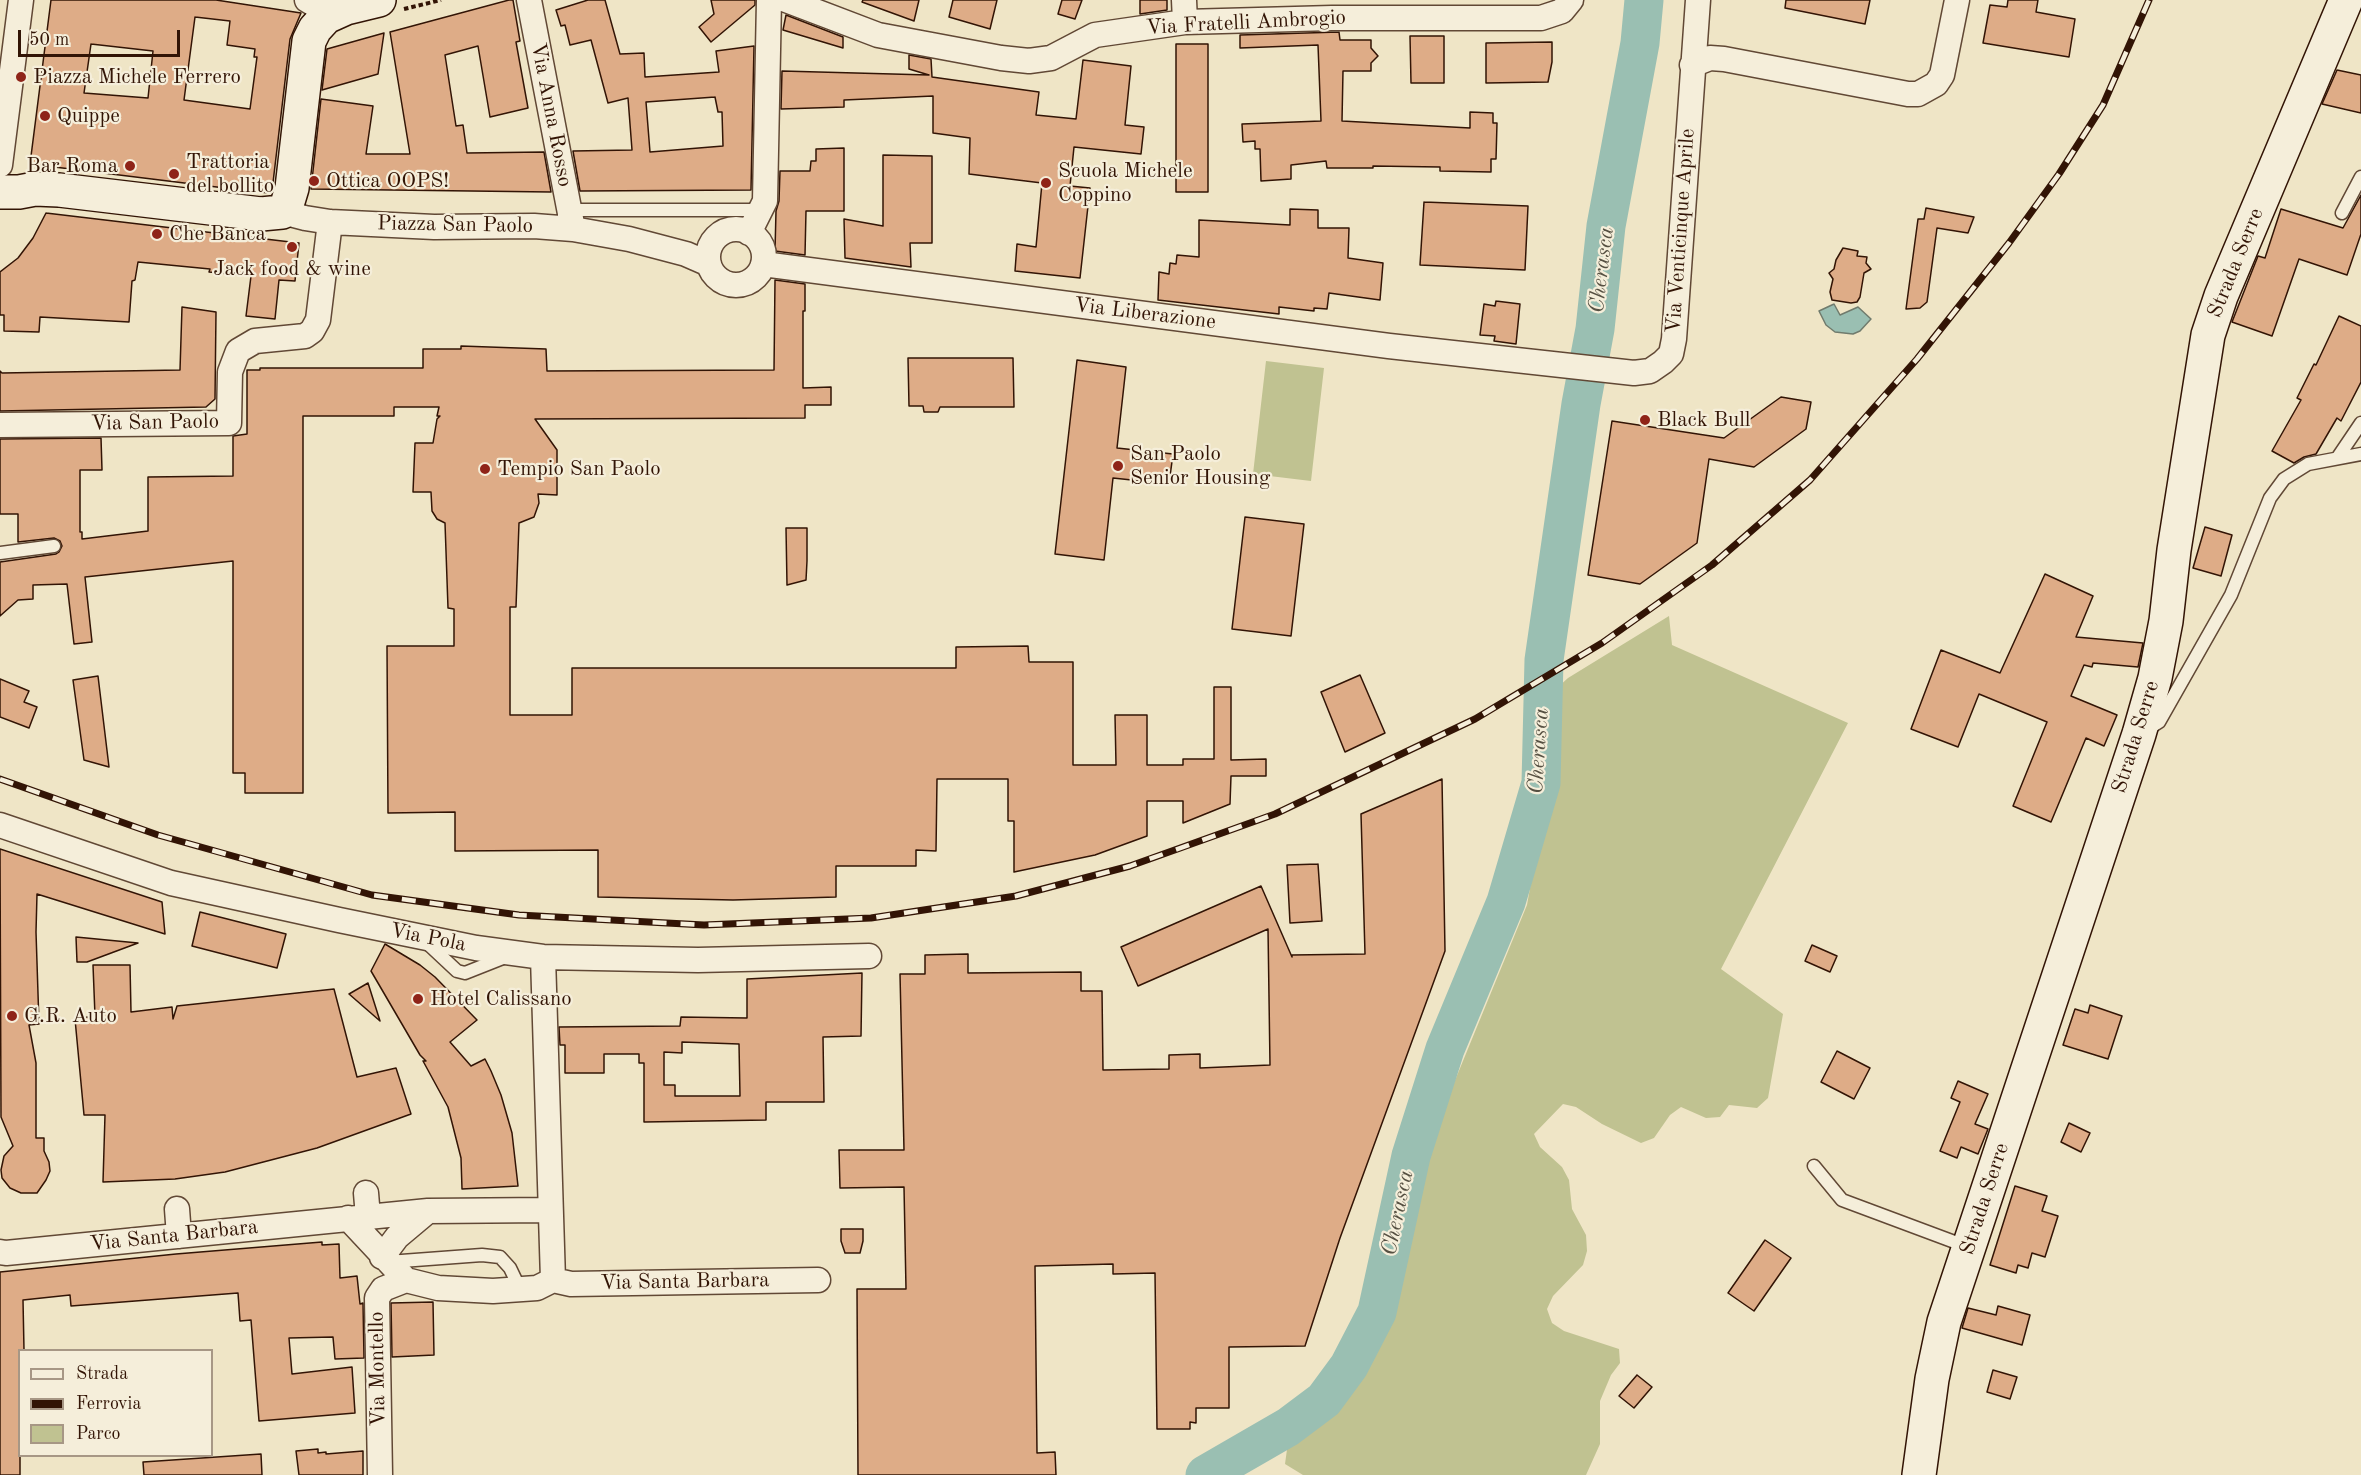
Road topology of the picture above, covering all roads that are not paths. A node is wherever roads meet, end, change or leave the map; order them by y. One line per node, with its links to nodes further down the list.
1 (21, 0): 13 (street)
2 (379, 0): 10 (main road)
3 (530, 0): 18 (street, Via Anna Rosso)
4 (769, 0): 20 (street)
5 (786, 0): 11 (street, Via Fratelli Ambrogio)
6 (1571, 0): 11 (street, Via Fratelli Ambrogio)
7 (1698, 0): 12 (street, Via Venticinque Aprile)
8 (1957, 0): 12 (street)
9 (2346, 0): 32 (main road, Strada Serre)
10 (316, 8): 16 (main road)
11 (1184, 11)
12 (1692, 65): 25 (street, Via Venticinque Aprile)
13 (0, 165)
14 (2361, 177): 17 (lane)
15 (6, 197): 16 (main road)
16 (282, 212): 19 (street, Piazza San Paolo)
17 (2342, 213)
18 (571, 220): 19 (street, Piazza San Paolo); 20 (lane, Piazza San Paolo); 21 (street, Piazza San Paolo)
19 (330, 222): 27 (street, Via San Paolo)
20 (753, 225): 22 (street, Piazza San Paolo); 24 (street)
21 (629, 239): 22 (street, Piazza San Paolo); 23 (street, Piazza San Paolo)
22 (714, 240): 23 (street)
23 (709, 264): 24 (street, Piazza San Paolo)
24 (763, 264): 25 (street, Via Liberazione)
25 (1528, 361)
26 (2361, 423): 29 (lane)
27 (0, 425)
28 (2361, 454): 29 (lane)
29 (2338, 457): 32 (lane)
30 (54, 546): 31 (lane)
31 (0, 553)
32 (2139, 734): 42 (main road, Strada Serre)
33 (0, 825): 35 (street, Via Pola)
34 (869, 956): 35 (street, Via Pola)
35 (543, 957): 39 (street)
36 (1814, 1166): 42 (lane)
37 (177, 1209): 41 (street)
38 (361, 1209): 40 (street, Via Santa Barbara); 41 (street, Via Santa Barbara); 44 (street, Via Santa Barbara)
39 (549, 1210): 40 (street, Via Santa Barbara); 46 (street)
40 (428, 1212): 44 (street)
41 (179, 1236): 43 (street, Via Santa Barbara)
42 (1969, 1248): 50 (main road, Strada Serre)
43 (0, 1252)
44 (385, 1259): 45 (street, Via Santa Barbara); 48 (lane)
45 (406, 1280): 48 (street, Via Santa Barbara); 49 (street, Via Montello)
46 (553, 1280): 47 (street, Via Santa Barbara); 48 (street, Via Santa Barbara)
47 (818, 1280)
48 (520, 1289)
49 (380, 1475)
50 (1919, 1475)

